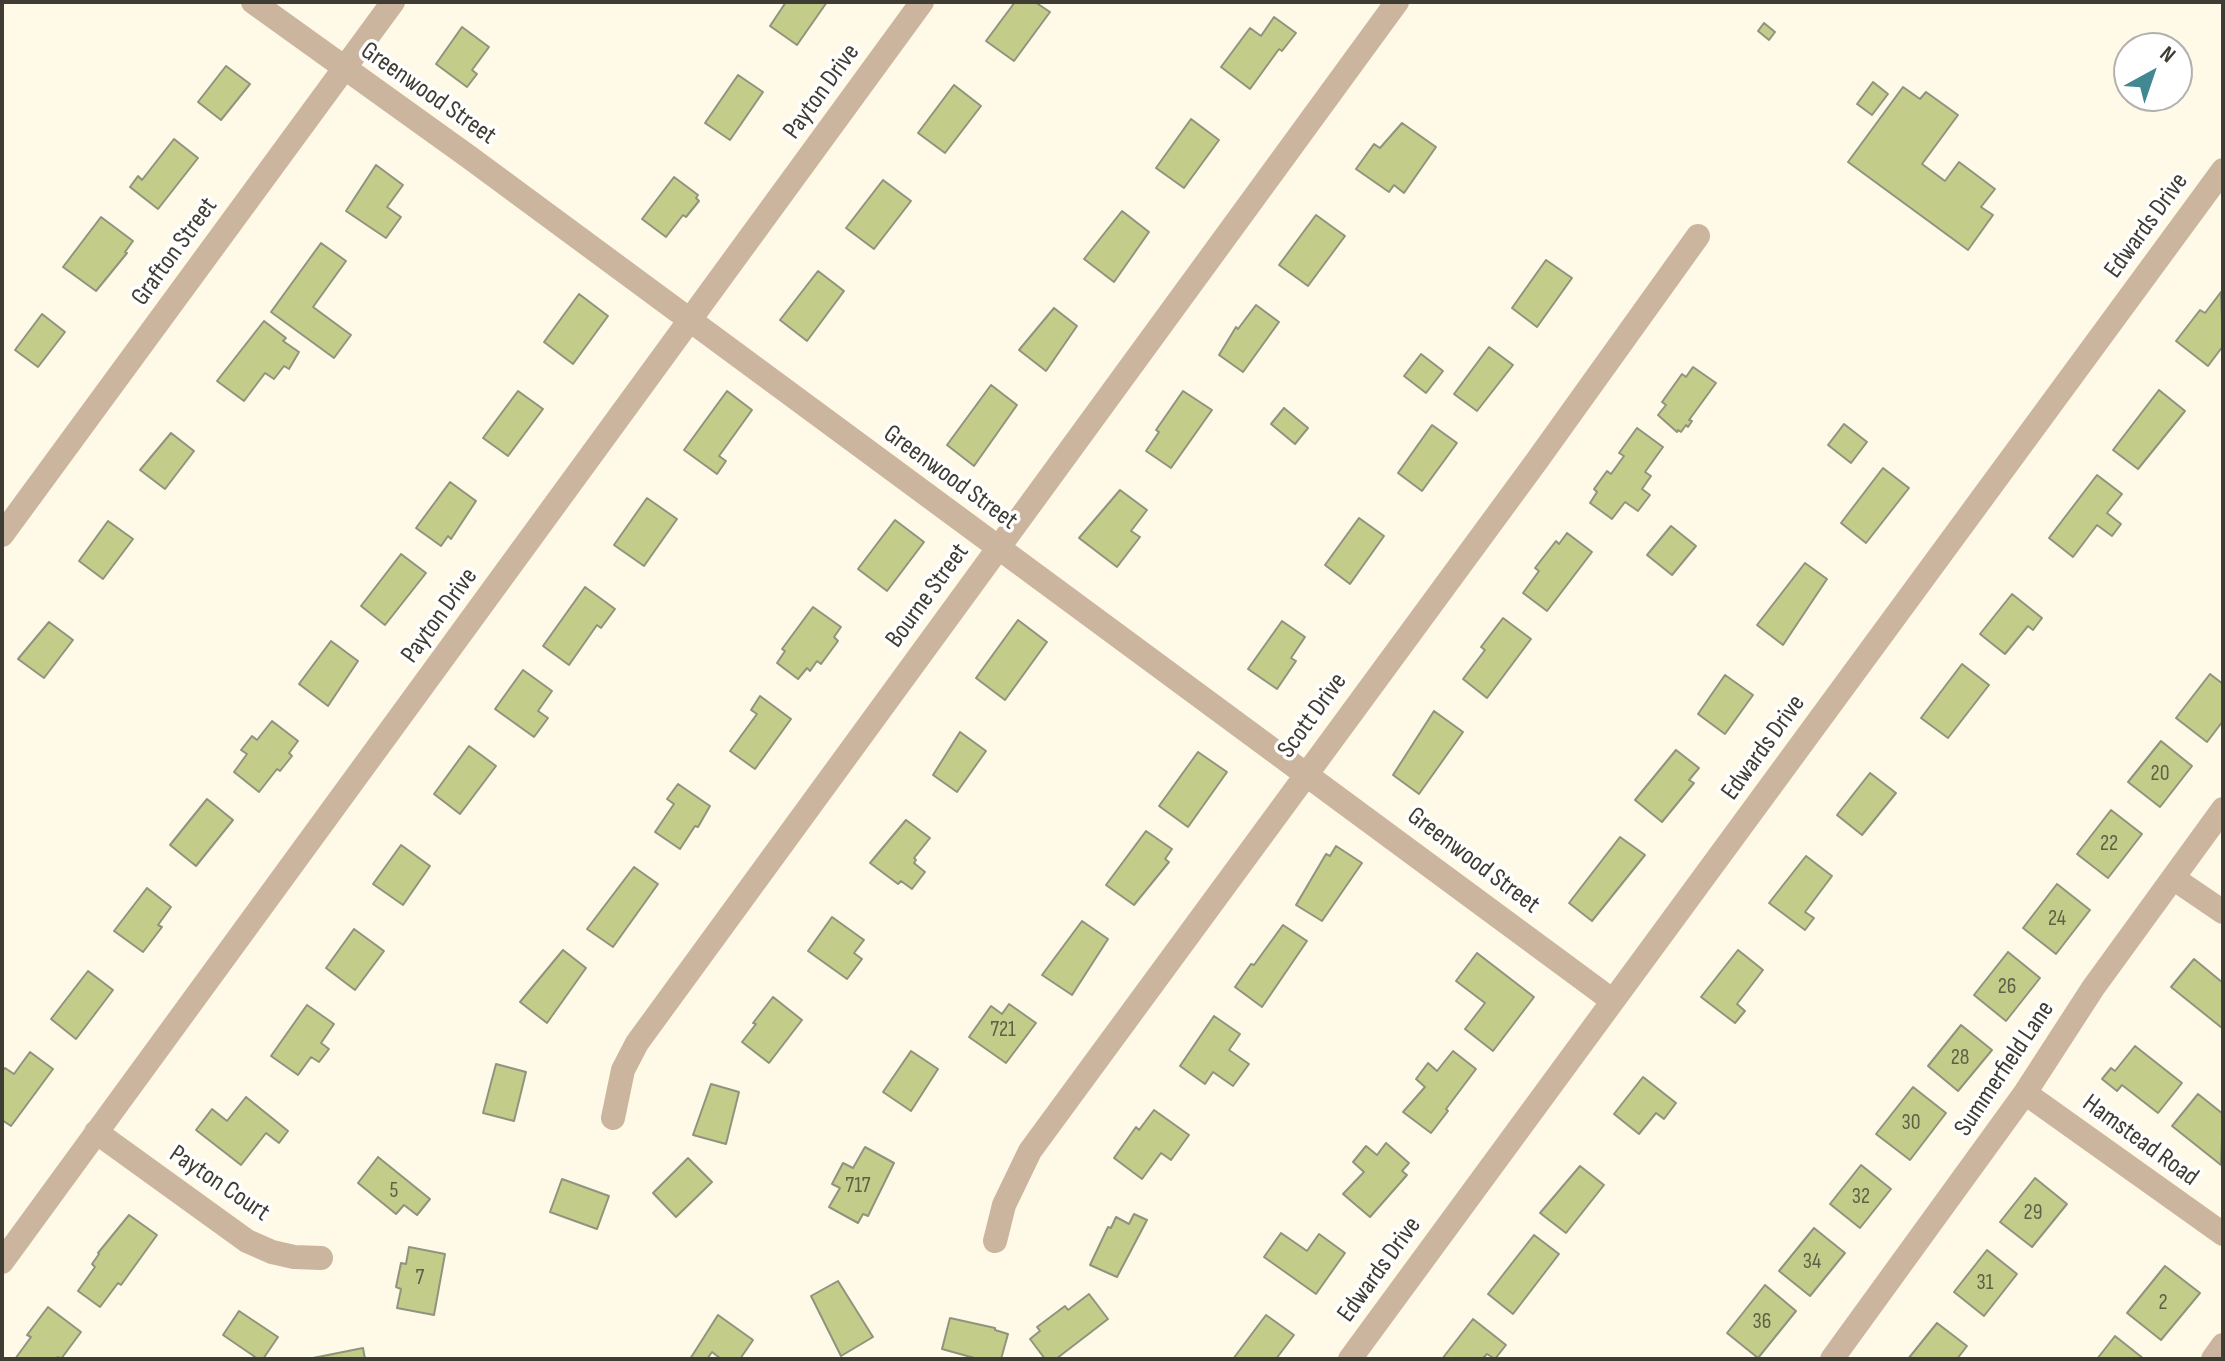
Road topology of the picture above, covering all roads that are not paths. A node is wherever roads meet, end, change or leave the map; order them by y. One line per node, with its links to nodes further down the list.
1 (253, 2): 5 (street, Greenwood Street)
2 (393, 2): 5 (street, Grafton Street)
3 (922, 2): 8 (street, Payton Drive)
4 (1397, 2): 10 (street, Bourne Street)
5 (344, 69): 8 (street, Greenwood Street); 9 (street, Grafton Street)
6 (2223, 170): 15 (street, Edwards Drive)
7 (1698, 236): 11 (street, Scott Drive)
8 (689, 321): 10 (street, Greenwood Street); 18 (street, Payton Drive)
9 (2, 535)
10 (998, 547): 11 (street, Greenwood Street); 17 (street, Bourne Street)
11 (1306, 773): 15 (street, Greenwood Street); 20 (street, Scott Drive)
12 (2223, 809): 13 (street, Summerfield Lane)
13 (2173, 878): 14 (street); 16 (street, Summerfield Lane)
14 (2223, 912)
15 (1613, 1001): 24 (street, Edwards Drive)
16 (2025, 1093): 19 (street, Hamstead Road); 25 (street, Summerfield Lane)
17 (613, 1118)
18 (96, 1132): 21 (street, Payton Court); 22 (street, Payton Drive)
19 (2223, 1234)
20 (995, 1241)
21 (321, 1258)
22 (2, 1262)
23 (2223, 1345): 26 (street)
24 (1350, 1359)
25 (1832, 1359)
26 (2213, 1359)

